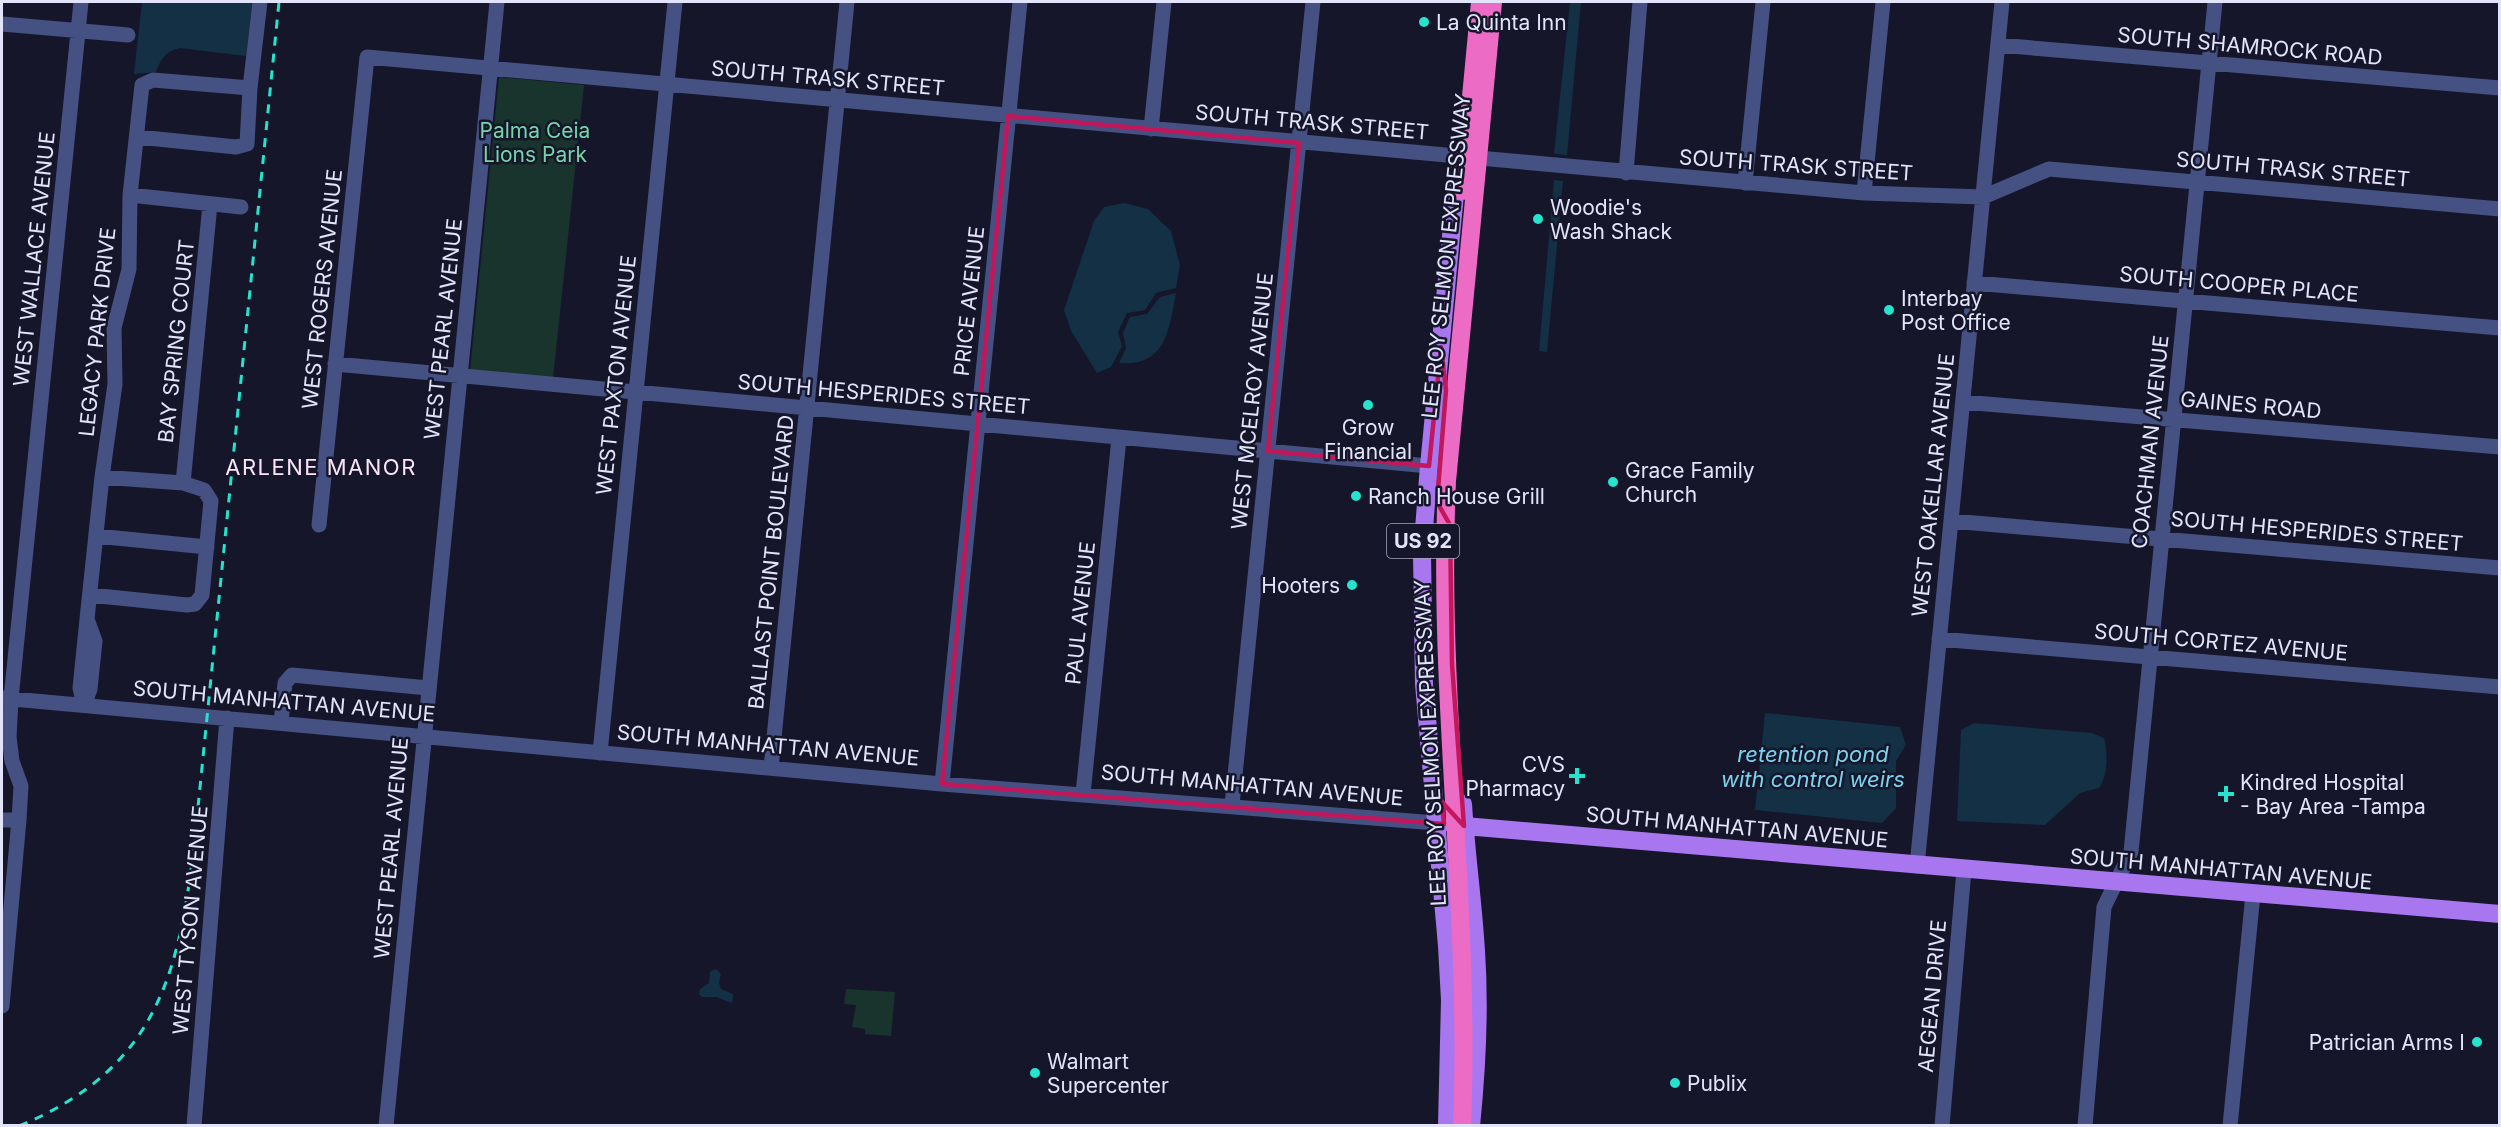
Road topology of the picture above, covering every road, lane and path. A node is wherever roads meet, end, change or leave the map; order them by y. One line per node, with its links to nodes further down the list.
1 (81, 2): 18 (street, WEST WALLACE AVENUE)
2 (260, 2): 25 (street)
3 (497, 2): 23 (street, WEST PEARL AVENUE)
4 (675, 2): 24 (street, WEST PAXTON AVENUE)
5 (847, 2): 27 (street, BALLAST POINT BOULEVARD)
6 (1020, 2): 28 (street, PRICE AVENUE)
7 (1164, 2): 29 (street)
8 (1313, 2): 31 (street, WEST MCELROY AVENUE)
9 (1476, 2): 32 (main road, US 92); 33 (main road); 98 (highway, LEE ROY SELMON EXPRESSWAY)
10 (1493, 2): 94 (highway, LEE ROY SELMON EXPRESSWAY)
11 (1500, 2): 33 (main road, US 92)
12 (1640, 2): 34 (street)
13 (1763, 2): 36 (street)
14 (1883, 2): 37 (street)
15 (2002, 2): 20 (street, WEST OAKELLAR AVENUE)
16 (2215, 2): 22 (street, COACHMAN AVENUE)
17 (2, 24): 18 (street)
18 (78, 31): 19 (street); 74 (street, WEST WALLACE AVENUE)
19 (128, 35)
20 (1998, 45): 22 (street, SOUTH SHAMROCK ROAD); 39 (street, WEST OAKELLAR AVENUE)
21 (367, 57): 23 (street, SOUTH TRASK STREET); 48 (street, WEST ROGERS AVENUE)
22 (2209, 63): 26 (street, SOUTH SHAMROCK ROAD); 35 (street, COACHMAN AVENUE)
23 (490, 68): 24 (street, SOUTH TRASK STREET); 49 (street, WEST PEARL AVENUE)
24 (666, 84): 27 (street, SOUTH TRASK STREET); 50 (street, WEST PAXTON AVENUE)
25 (250, 88): 30 (street, LEGACY PARK DRIVE); 30 (street)
26 (2499, 88)
27 (837, 100): 28 (street, SOUTH TRASK STREET); 52 (street, BALLAST POINT BOULEVARD)
28 (1008, 116): 29 (street, SOUTH TRASK STREET); 54 (street, PRICE AVENUE)
29 (1151, 129): 31 (street, SOUTH TRASK STREET)
30 (138, 137): 38 (street, LEGACY PARK DRIVE)
31 (1299, 143): 32 (street, SOUTH TRASK STREET); 57 (street, WEST MCELROY AVENUE)
32 (1459, 157): 33 (street, SOUTH TRASK STREET); 44 (main road); 47 (main road, US 92)
33 (1485, 159): 34 (street, SOUTH TRASK STREET); 44 (main road, US 92)
34 (1626, 173): 36 (street, SOUTH TRASK STREET)
35 (2197, 182): 39 (street, SOUTH TRASK STREET); 42 (street, SOUTH TRASK STREET); 45 (street, COACHMAN AVENUE)
36 (1745, 183): 37 (street, SOUTH TRASK STREET)
37 (1863, 193): 39 (street, SOUTH TRASK STREET)
38 (130, 195): 40 (street); 59 (street, LEGACY PARK DRIVE)
39 (1983, 197): 43 (street, WEST OAKELLAR AVENUE)
40 (210, 204): 41 (street); 60 (street, BAY SPRING COURT)
41 (241, 207)
42 (2499, 209)
43 (1974, 283): 45 (street, SOUTH COOPER PLACE); 51 (street, WEST OAKELLAR AVENUE)
44 (1472, 284): 63 (main road, US 92)
45 (2185, 301): 46 (street, SOUTH COOPER PLACE); 53 (street, COACHMAN AVENUE)
46 (2499, 328)
47 (1440, 346): 58 (main road, US 92); 63 (main road)
48 (335, 364): 49 (street, SOUTH HESPERIDES STREET); 62 (street, WEST ROGERS AVENUE)
49 (460, 376): 50 (street, SOUTH HESPERIDES STREET); 73 (street, WEST PEARL AVENUE)
50 (635, 392): 52 (street, SOUTH HESPERIDES STREET); 79 (street, WEST PAXTON AVENUE)
51 (1963, 402): 53 (street, GAINES ROAD); 61 (street, WEST OAKELLAR AVENUE)
52 (807, 408): 54 (street, SOUTH HESPERIDES STREET); 80 (street, BALLAST POINT BOULEVARD)
53 (2174, 420): 56 (street, GAINES ROAD); 66 (street, COACHMAN AVENUE)
54 (977, 424): 55 (street, SOUTH HESPERIDES STREET); 81 (street, PRICE AVENUE)
55 (1119, 438): 57 (street, SOUTH HESPERIDES STREET); 82 (street, PAUL AVENUE)
56 (2499, 447)
57 (1268, 451): 58 (street, SOUTH HESPERIDES STREET); 83 (street, WEST MCELROY AVENUE)
58 (1429, 466): 65 (main road, US 92)
59 (102, 477): 60 (street); 64 (street, LEGACY PARK DRIVE)
60 (183, 483): 67 (street)
61 (1951, 521): 66 (street, SOUTH HESPERIDES STREET); 70 (street, WEST OAKELLAR AVENUE)
62 (319, 525)
63 (1450, 525): 87 (main road, US 92)
64 (96, 537): 67 (street); 69 (street, LEGACY PARK DRIVE)
65 (1423, 539): 86 (main road, US 92); 87 (main road)
66 (2162, 539): 68 (street, SOUTH HESPERIDES STREET); 71 (street, COACHMAN AVENUE)
67 (207, 547): 69 (street)
68 (2499, 568)
69 (90, 595): 75 (street, LEGACY PARK DRIVE)
70 (1939, 639): 71 (street, SOUTH CORTEZ AVENUE); 88 (street, WEST OAKELLAR AVENUE)
71 (2150, 657): 72 (street, SOUTH CORTEZ AVENUE); 90 (street, COACHMAN AVENUE)
72 (2499, 687)
73 (428, 688): 77 (street); 78 (street, WEST PEARL AVENUE)
74 (6, 699): 75 (street, SOUTH MANHATTAN AVENUE); 85 (street, WEST WALLACE AVENUE)
75 (84, 705): 76 (street, SOUTH MANHATTAN AVENUE)
76 (227, 718): 77 (street, SOUTH MANHATTAN AVENUE); 95 (street, WEST TYSON AVENUE)
77 (281, 723): 78 (street, SOUTH MANHATTAN AVENUE)
78 (423, 737): 79 (street, SOUTH MANHATTAN AVENUE); 96 (street, WEST PEARL AVENUE)
79 (600, 753): 80 (street, SOUTH MANHATTAN AVENUE)
80 (771, 768): 81 (street, SOUTH MANHATTAN AVENUE)
81 (942, 784): 82 (street, SOUTH MANHATTAN AVENUE)
82 (1083, 794): 83 (street, SOUTH MANHATTAN AVENUE)
83 (1232, 805): 86 (street, SOUTH MANHATTAN AVENUE)
84 (2, 820): 85 (street)
85 (19, 820): 93 (street, WEST WALLACE AVENUE)
86 (1436, 823): 87 (main road, SOUTH MANHATTAN AVENUE); 94 (main road); 97 (main road, US 92)
87 (1464, 826): 88 (main road, SOUTH MANHATTAN AVENUE); 94 (main road, US 92)
88 (1917, 866): 89 (main road, SOUTH MANHATTAN AVENUE)
89 (1964, 870): 90 (main road, SOUTH MANHATTAN AVENUE); 99 (street, AEGEAN DRIVE)
90 (2116, 882): 91 (main road, SOUTH MANHATTAN AVENUE); 100 (street)
91 (2253, 894): 92 (main road, SOUTH MANHATTAN AVENUE); 101 (street)
92 (2499, 914)
93 (2, 1005)
94 (1469, 1123)
95 (194, 1125)
96 (386, 1125)
97 (1447, 1125)
98 (1451, 1125)
99 (1942, 1125)
100 (2085, 1125)
101 (2230, 1125)

